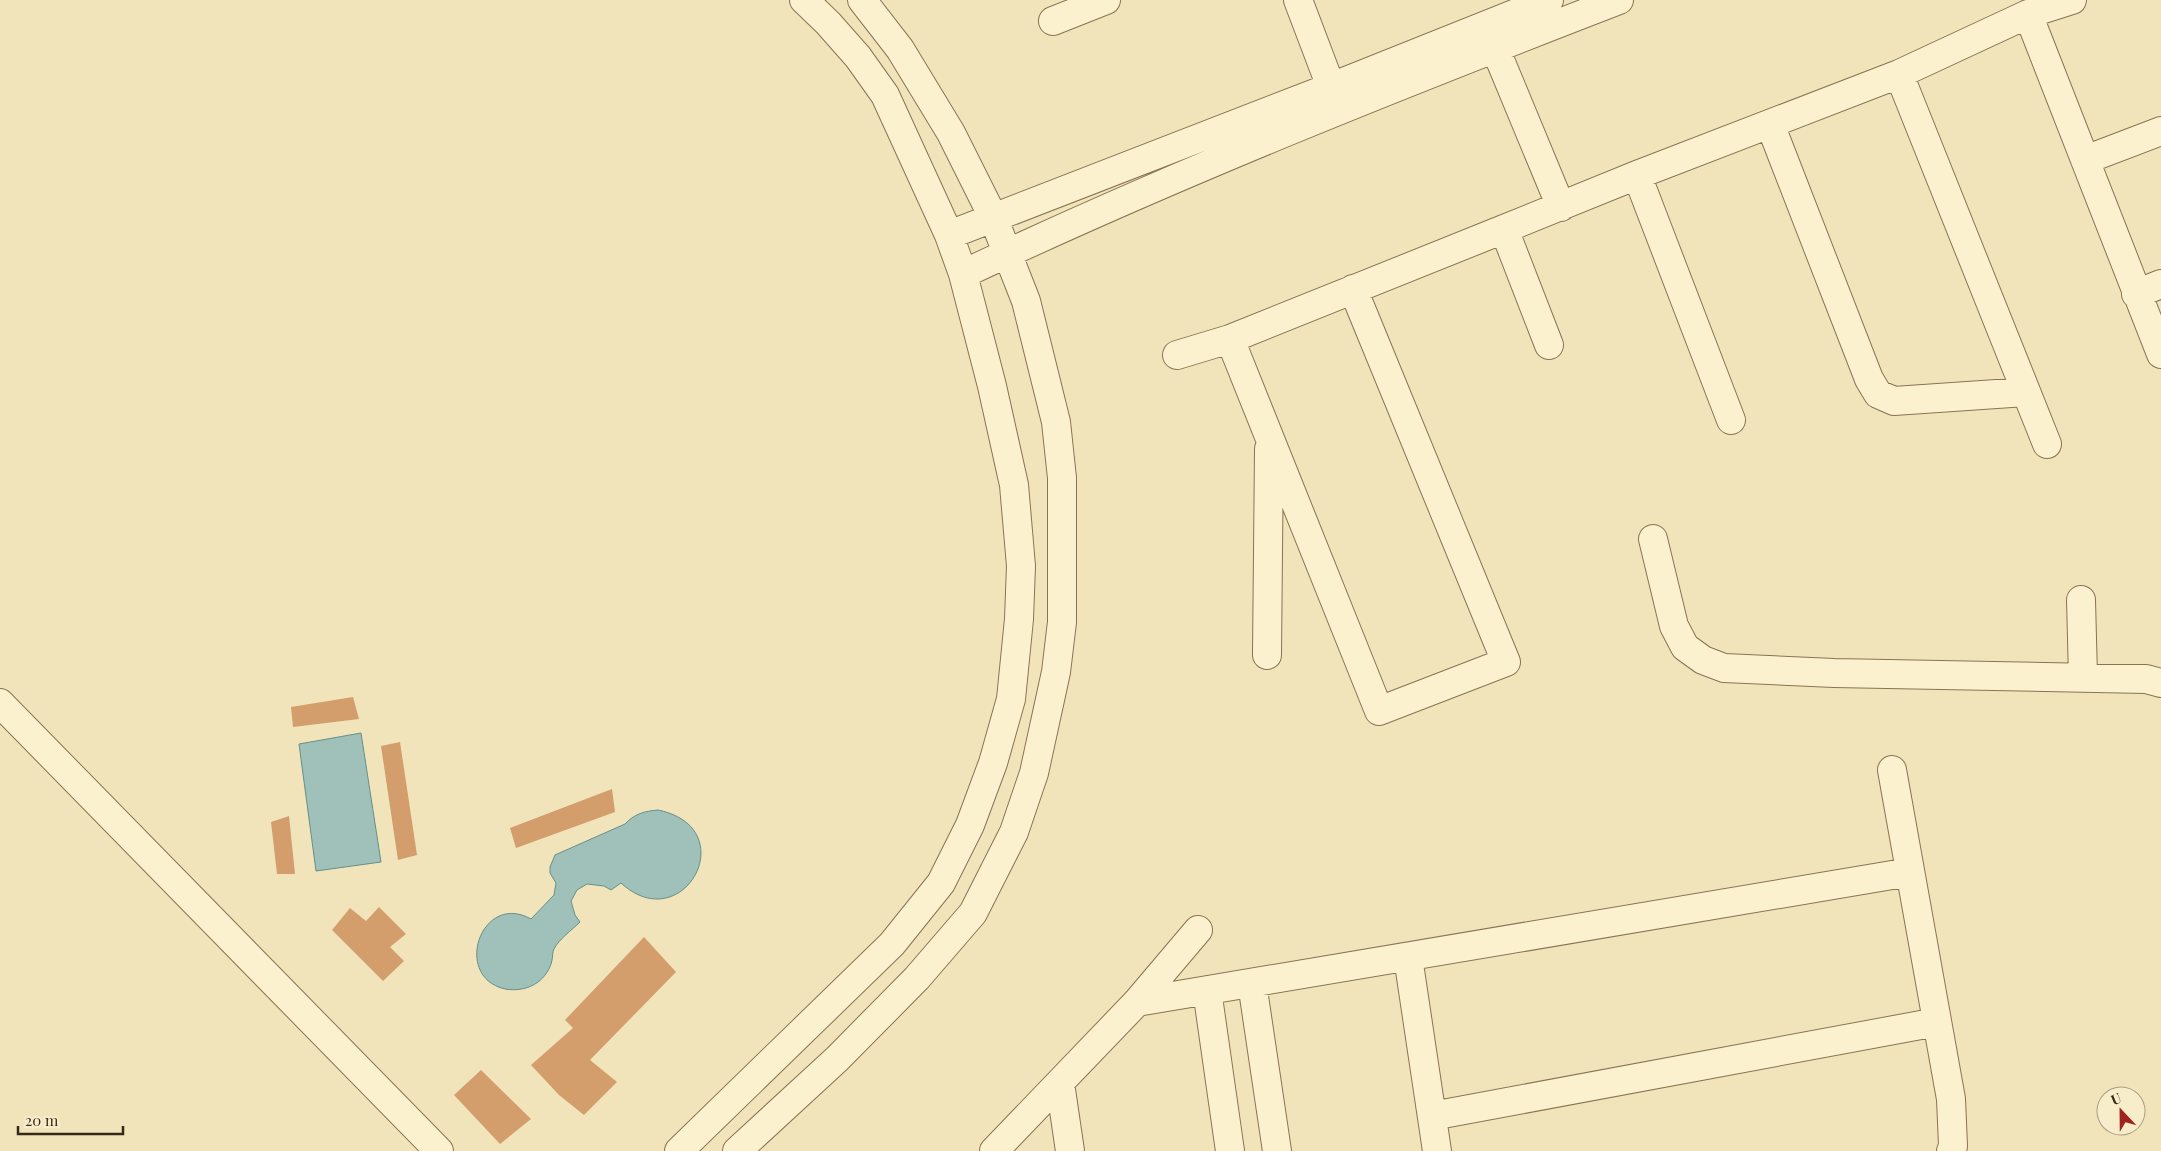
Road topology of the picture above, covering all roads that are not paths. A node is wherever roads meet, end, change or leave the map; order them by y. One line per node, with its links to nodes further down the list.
1 (804, 0): 22 (street)
2 (862, 0): 20 (street)
3 (1106, 0): 9 (street)
4 (1298, 0): 12 (street)
5 (1550, 0): 10 (street)
6 (1619, 0): 10 (street)
7 (2072, 0): 8 (street)
8 (2028, 14): 11 (street); 15 (street)
9 (1053, 21)
10 (1490, 37): 12 (street); 18 (street); 19 (street)
11 (1899, 74): 13 (street); 32 (street)
12 (1331, 87): 16 (street)
13 (1770, 124): 17 (street); 32 (street)
14 (2161, 131): 15 (street)
15 (2085, 160): 27 (street)
16 (1111, 172): 18 (street); 20 (street)
17 (1637, 175): 19 (street); 33 (street)
18 (1121, 201): 23 (street)
19 (1561, 207): 21 (street)
20 (993, 217): 22 (street); 23 (street)
21 (1504, 230): 26 (street); 29 (street)
22 (949, 235): 24 (street)
23 (1008, 254): 24 (street); 52 (street)
24 (963, 274): 50 (street)
25 (2161, 284): 27 (street)
26 (1353, 289): 28 (street); 34 (street)
27 (2136, 294): 30 (street)
28 (1230, 339): 31 (street); 34 (street)
29 (1548, 345)
30 (2161, 354)
31 (1177, 355)
32 (2026, 392): 35 (street)
33 (1731, 420)
34 (1269, 436): 38 (street)
35 (2047, 444)
36 (1653, 539): 39 (street)
37 (2081, 600): 39 (street)
38 (1267, 655)
39 (2083, 677): 40 (street)
40 (2161, 683)
41 (0, 703): 54 (street)
42 (1892, 770): 43 (street)
43 (1910, 872): 45 (street); 49 (street)
44 (1198, 930): 48 (street)
45 (1408, 957): 46 (street); 53 (street)
46 (1252, 983): 47 (street); 60 (street)
47 (1207, 990): 48 (street); 59 (street)
48 (1137, 1002): 51 (street)
49 (1937, 1022): 53 (street); 62 (street)
50 (751, 1082): 52 (street); 55 (street)
51 (1060, 1083): 57 (street); 58 (street)
52 (777, 1115): 56 (street)
53 (1432, 1116): 61 (street)
54 (439, 1151)
55 (679, 1151)
56 (737, 1151)
57 (994, 1151)
58 (1070, 1151)
59 (1230, 1151)
60 (1277, 1151)
61 (1437, 1151)
62 (1951, 1151)

